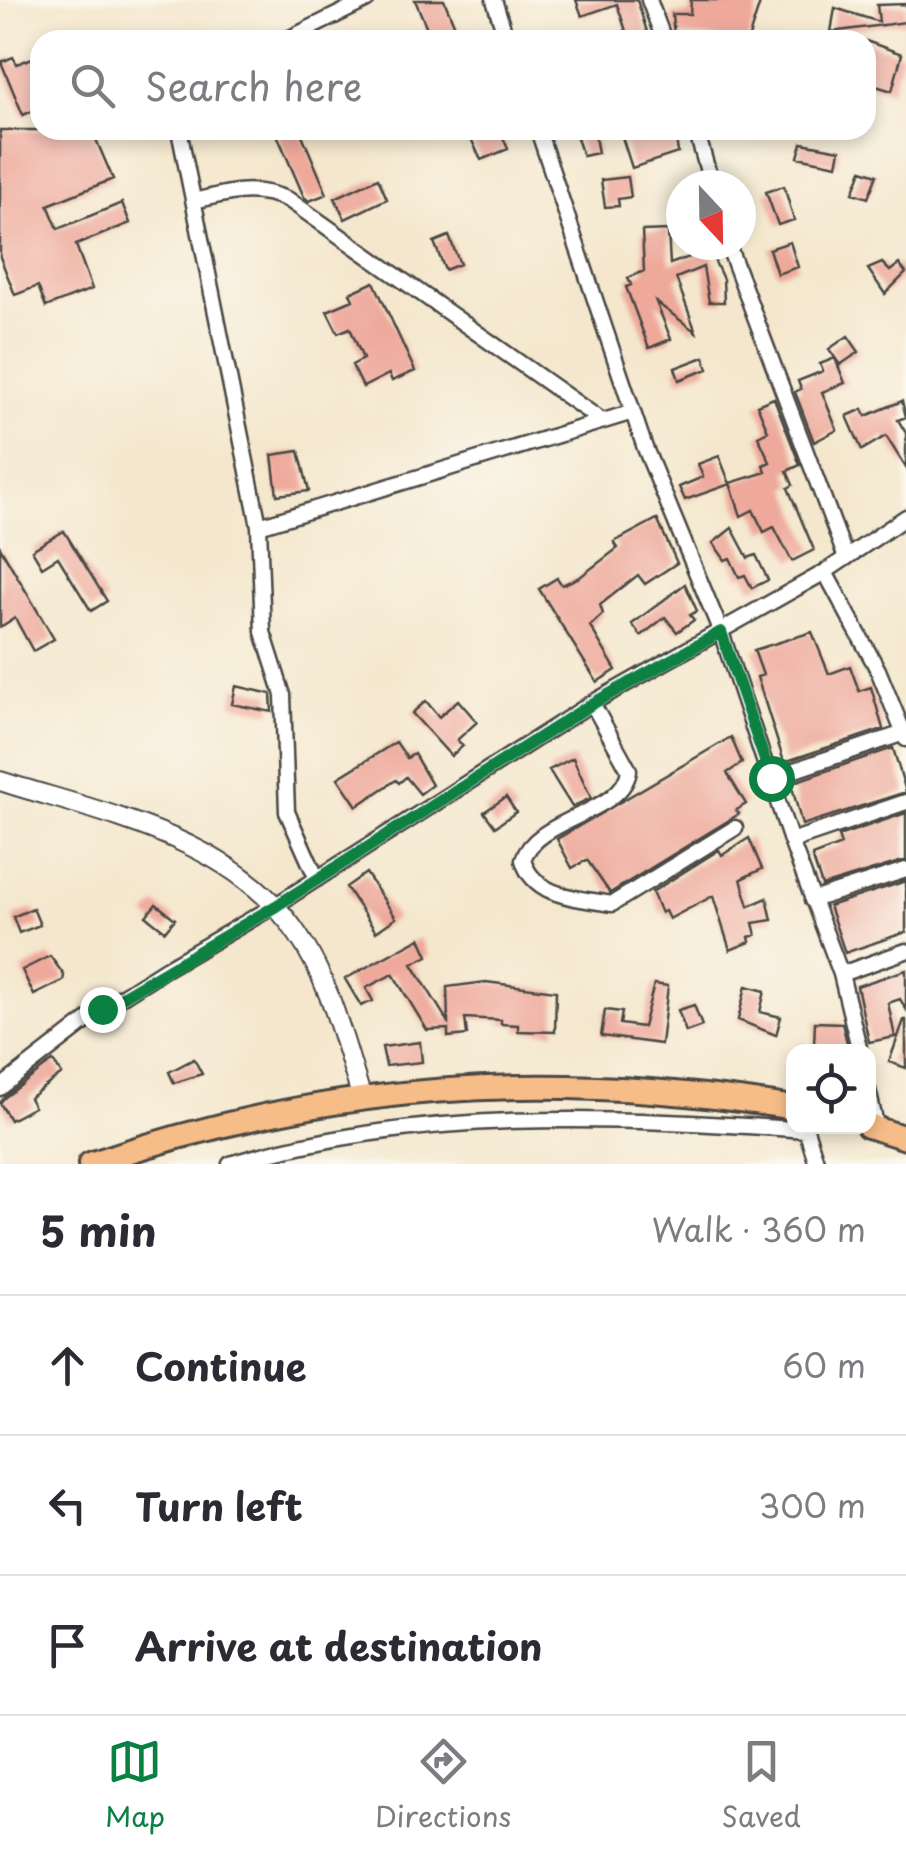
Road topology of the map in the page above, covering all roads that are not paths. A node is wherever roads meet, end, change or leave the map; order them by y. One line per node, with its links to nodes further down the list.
1 (367, 0): 4 (street)
2 (494, 0): 5 (street)
3 (649, 0): 6 (street)
4 (306, 30)
5 (504, 30)
6 (660, 30)
7 (181, 140): 11 (street)
8 (541, 140): 13 (street)
9 (699, 140): 10 (street)
10 (708, 170)
11 (194, 201): 14 (street); 16 (street)
12 (734, 260): 17 (street)
13 (632, 412): 14 (street); 19 (street)
14 (602, 421): 16 (street)
15 (906, 517): 17 (street)
16 (259, 526): 28 (street)
17 (846, 558): 18 (street)
18 (825, 572): 19 (street); 21 (street)
19 (721, 632): 20 (street); 22 (street)
20 (592, 704): 25 (street); 28 (street)
21 (905, 736): 22 (street)
22 (771, 778): 26 (street)
23 (0, 781): 30 (street)
24 (906, 802): 26 (street)
25 (735, 828)
26 (791, 841): 29 (street)
27 (906, 870): 29 (street)
28 (317, 879): 30 (street)
29 (812, 900): 32 (street)
30 (276, 906): 34 (street); 35 (street)
31 (906, 951): 32 (street)
32 (841, 974): 33 (street)
33 (858, 1044)
34 (0, 1088)
35 (362, 1098): 36 (main road); 41 (main road)
36 (786, 1107)
37 (786, 1127): 42 (street)
38 (876, 1129): 40 (main road)
39 (808, 1134): 43 (street)
40 (906, 1138)
41 (90, 1164)
42 (230, 1164)
43 (817, 1164)

